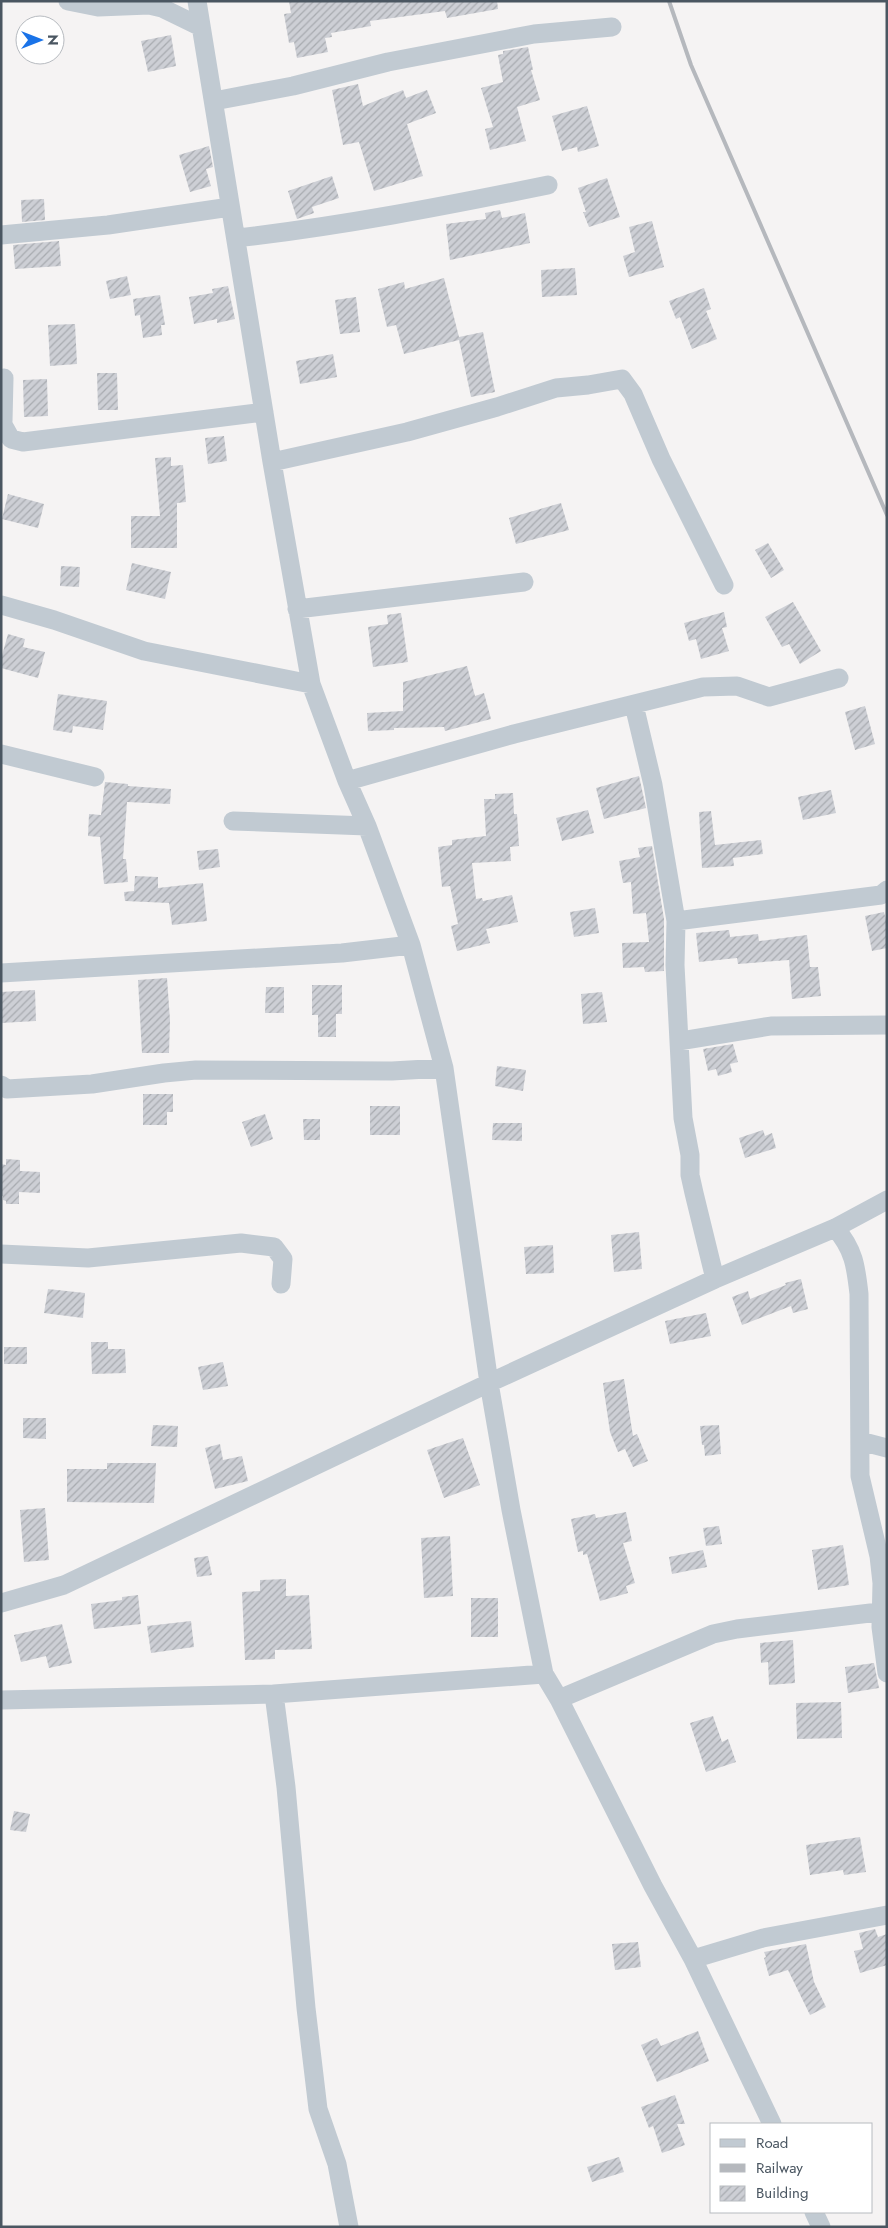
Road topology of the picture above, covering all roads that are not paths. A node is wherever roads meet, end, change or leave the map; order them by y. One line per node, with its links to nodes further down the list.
1 (68, 1): 3 (street)
2 (197, 1): 3 (street)
3 (201, 26): 5 (street)
4 (612, 27): 5 (street)
5 (214, 101): 7 (street)
6 (548, 185): 9 (street)
7 (230, 207): 8 (street); 9 (street)
8 (1, 235)
9 (237, 238): 11 (street)
10 (4, 378): 12 (street)
11 (264, 412): 12 (street); 13 (street)
12 (2, 421)
13 (272, 462): 15 (street); 17 (street)
14 (524, 582): 17 (street)
15 (724, 585)
16 (1, 605): 19 (street)
17 (298, 609): 19 (street)
18 (840, 678): 20 (street)
19 (311, 684): 23 (street)
20 (634, 706): 23 (street); 27 (street)
21 (1, 754): 22 (street)
22 (95, 777)
23 (347, 782): 25 (street)
24 (233, 821): 25 (street)
25 (367, 826): 28 (street)
26 (887, 890): 27 (street)
27 (676, 921): 31 (street)
28 (411, 945): 29 (street); 32 (street)
29 (1, 973)
30 (887, 1025): 31 (street)
31 (680, 1041): 37 (street)
32 (444, 1068): 33 (street); 39 (street)
33 (1, 1086)
34 (887, 1200): 35 (street)
35 (835, 1228): 37 (street); 40 (street)
36 (1, 1254): 38 (street)
37 (715, 1279): 39 (street)
38 (281, 1284)
39 (489, 1383): 42 (street); 45 (street)
40 (860, 1441): 41 (street); 43 (street)
41 (887, 1448)
42 (1, 1603)
43 (884, 1611): 44 (street); 47 (street)
44 (887, 1673)
45 (544, 1674): 46 (street); 47 (street)
46 (274, 1694): 48 (street); 53 (street)
47 (559, 1699): 50 (street)
48 (1, 1700)
49 (887, 1915): 50 (street)
50 (693, 1959): 51 (street)
51 (772, 2123)
52 (814, 2213): 54 (street)
53 (349, 2227)
54 (821, 2227)

